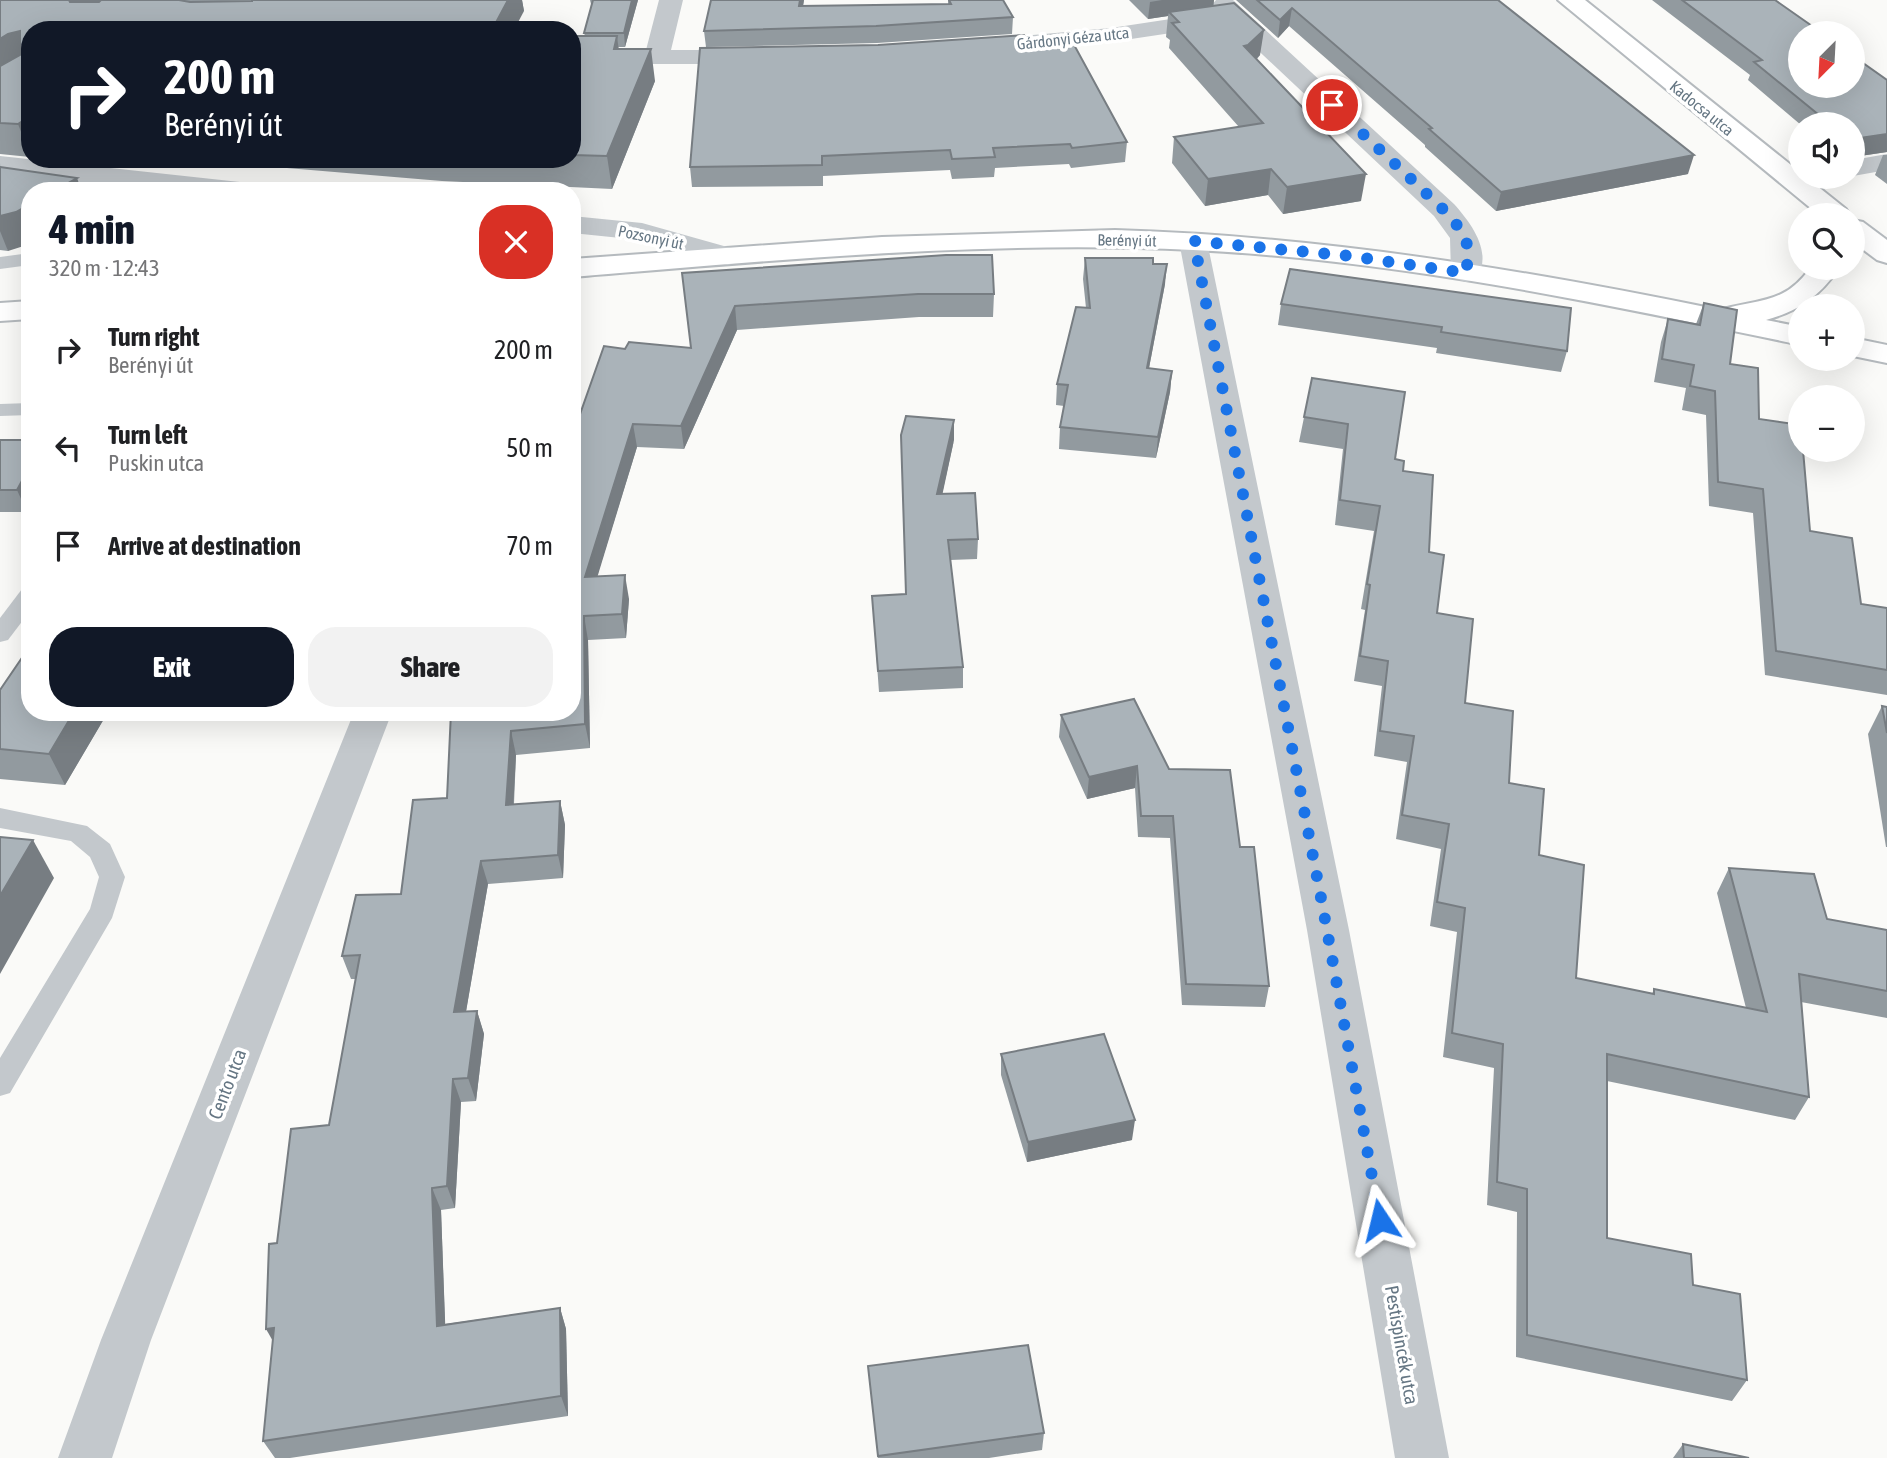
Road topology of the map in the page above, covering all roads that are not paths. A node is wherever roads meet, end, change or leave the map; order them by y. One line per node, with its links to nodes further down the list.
1 (671, 0): 7 (street)
2 (1570, 0): 13 (main road, Kadocsa utca)
3 (1228, 8): 4 (street, Gárdonyi Géza utca); 25 (street)
4 (953, 49)
5 (581, 57): 7 (street)
6 (775, 57): 7 (street)
7 (656, 58)
8 (1887, 162): 10 (street)
9 (0, 164): 11 (street)
10 (1865, 166)
11 (21, 167)
12 (25, 168): 14 (street)
13 (1788, 168)
14 (110, 182)
15 (1810, 189): 16 (main road, Kadocsa utca)
16 (1822, 203)
17 (581, 224): 21 (street, Pozsonyi út)
18 (1865, 237): 20 (main road)
19 (1194, 241): 21 (main road, Berényi út); 25 (main road, Berényi út); 41 (street, Pestispincék utca)
20 (1887, 254)
21 (728, 256): 24 (main road, Berényi út)
22 (21, 260): 23 (lane)
23 (0, 263)
24 (581, 267)
25 (1466, 273): 29 (main road, Berényi út)
26 (1816, 280): 29 (main road)
27 (21, 311): 28 (main road)
28 (0, 312)
29 (1707, 316): 30 (main road, Berényi út)
30 (1788, 333)
31 (1865, 349): 32 (main road)
32 (1887, 354)
33 (21, 409): 34 (lane)
34 (0, 410)
35 (21, 605): 36 (lane)
36 (0, 634)
37 (369, 721): 40 (street, Cento utca)
38 (0, 818): 39 (lane)
39 (0, 1084)
40 (85, 1458)
41 (1422, 1458)

